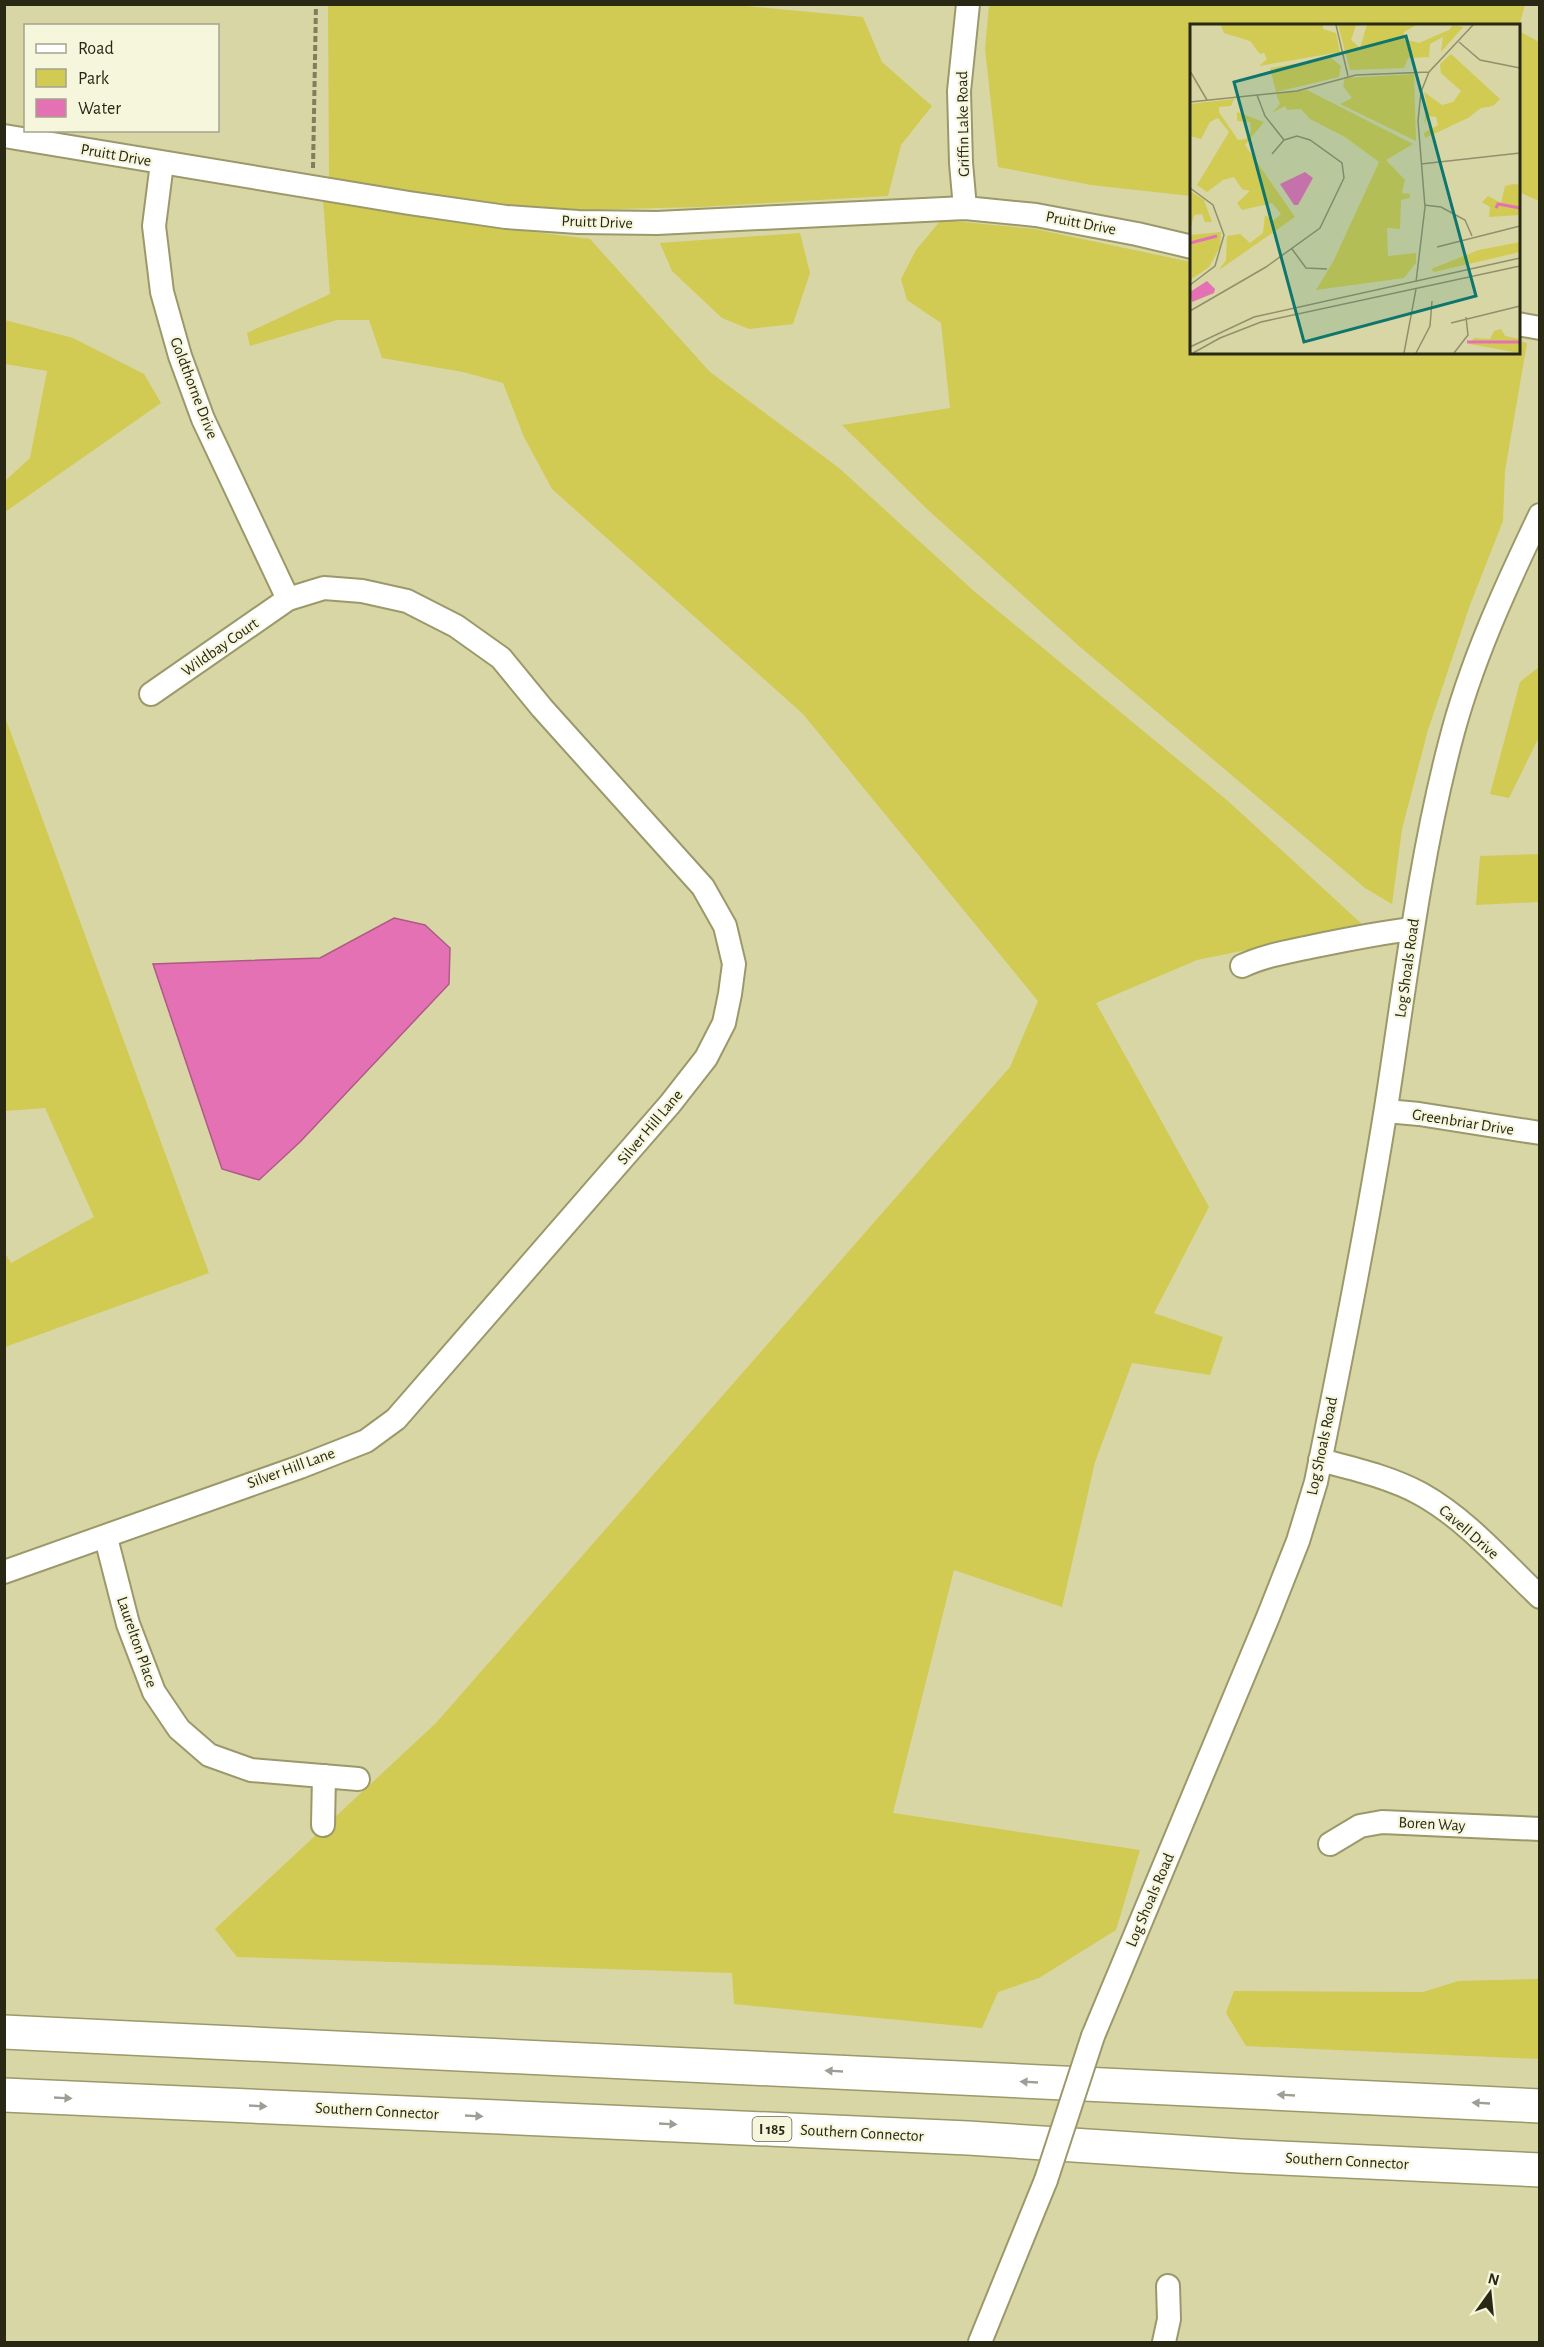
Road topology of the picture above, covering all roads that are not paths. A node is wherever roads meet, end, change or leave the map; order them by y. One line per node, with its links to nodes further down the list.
1 (968, 4): 4 (street, Griffin Lake Road)
2 (4, 136): 3 (street, Pruitt Drive)
3 (162, 163): 4 (street, Pruitt Drive); 9 (street, Goldthorne Drive)
4 (965, 208): 5 (street, Pruitt Drive)
5 (1190, 247)
6 (1520, 324): 7 (street)
7 (1539, 328)
8 (1539, 515): 11 (street, Log Shoals Road)
9 (288, 599): 10 (street, Wildbay Court); 16 (street, Silver Hill Lane)
10 (152, 694)
11 (1412, 929): 12 (street); 13 (street, Log Shoals Road)
12 (1242, 966)
13 (1386, 1111): 14 (street, Greenbriar Drive); 15 (street, Log Shoals Road)
14 (1539, 1133)
15 (1320, 1460): 18 (street, Cavell Drive); 29 (street, Log Shoals Road, bridge)
16 (106, 1538): 17 (street, Silver Hill Lane); 19 (street, Laurelton Place)
17 (4, 1572)
18 (1539, 1597)
19 (324, 1776): 20 (street, Laurelton Place); 21 (street)
20 (358, 1779)
21 (323, 1825)
22 (1539, 1829): 23 (street, Boren Way)
23 (1330, 1844)
24 (4, 2032): 26 (highway, one-way to 24)
25 (4, 2095): 27 (highway, Southern Connector / I 185, one-way to 27)
26 (1539, 2106)
27 (1539, 2170)
28 (1168, 2286): 30 (street)
29 (980, 2343)
30 (1164, 2343)

